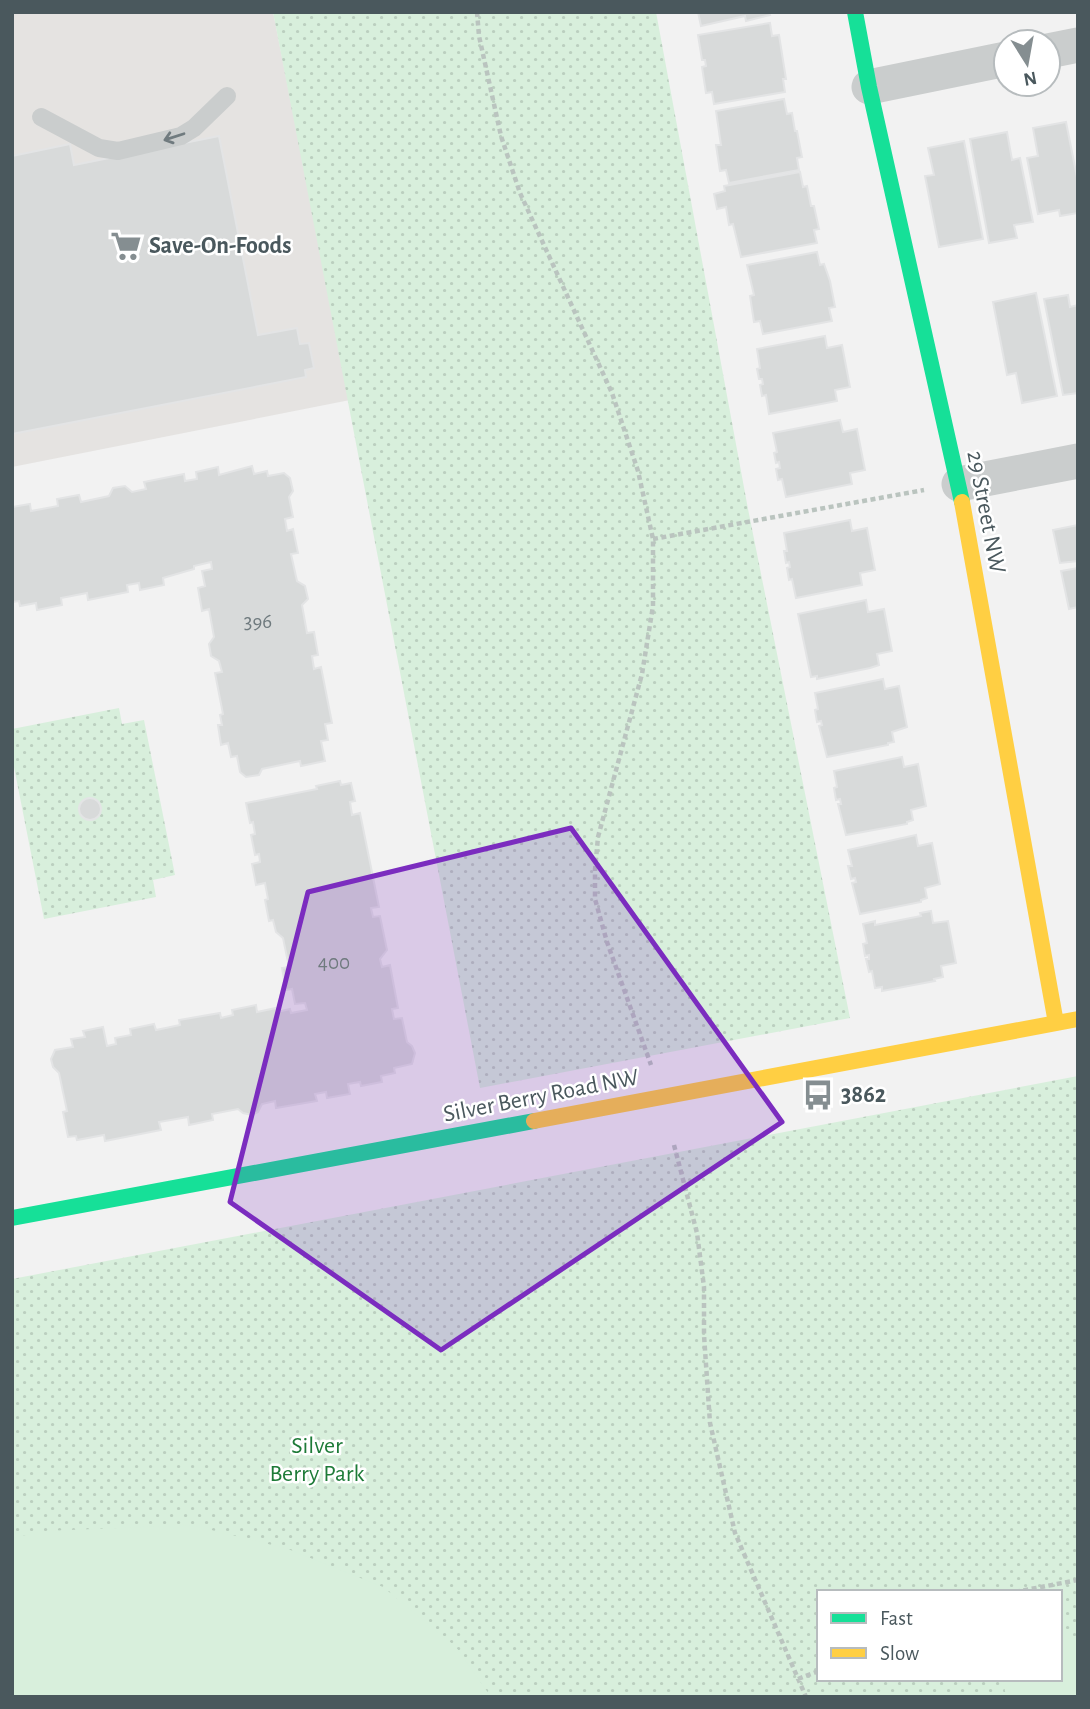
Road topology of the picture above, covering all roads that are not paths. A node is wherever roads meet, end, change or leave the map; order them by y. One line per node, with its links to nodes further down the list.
1 (855, 12): 3 (street, 29 Street NW)
2 (992, 62): 3 (street)
3 (869, 86): 7 (street, 29 Street NW)
4 (227, 96): 5 (lane, one-way to 5)
5 (41, 117)
6 (1078, 461): 7 (street)
7 (959, 484): 9 (street, 29 Street NW)
8 (1078, 1019): 9 (street, Silver Berry Road NW)
9 (1056, 1023): 10 (street, Silver Berry Road NW)
10 (12, 1218)

